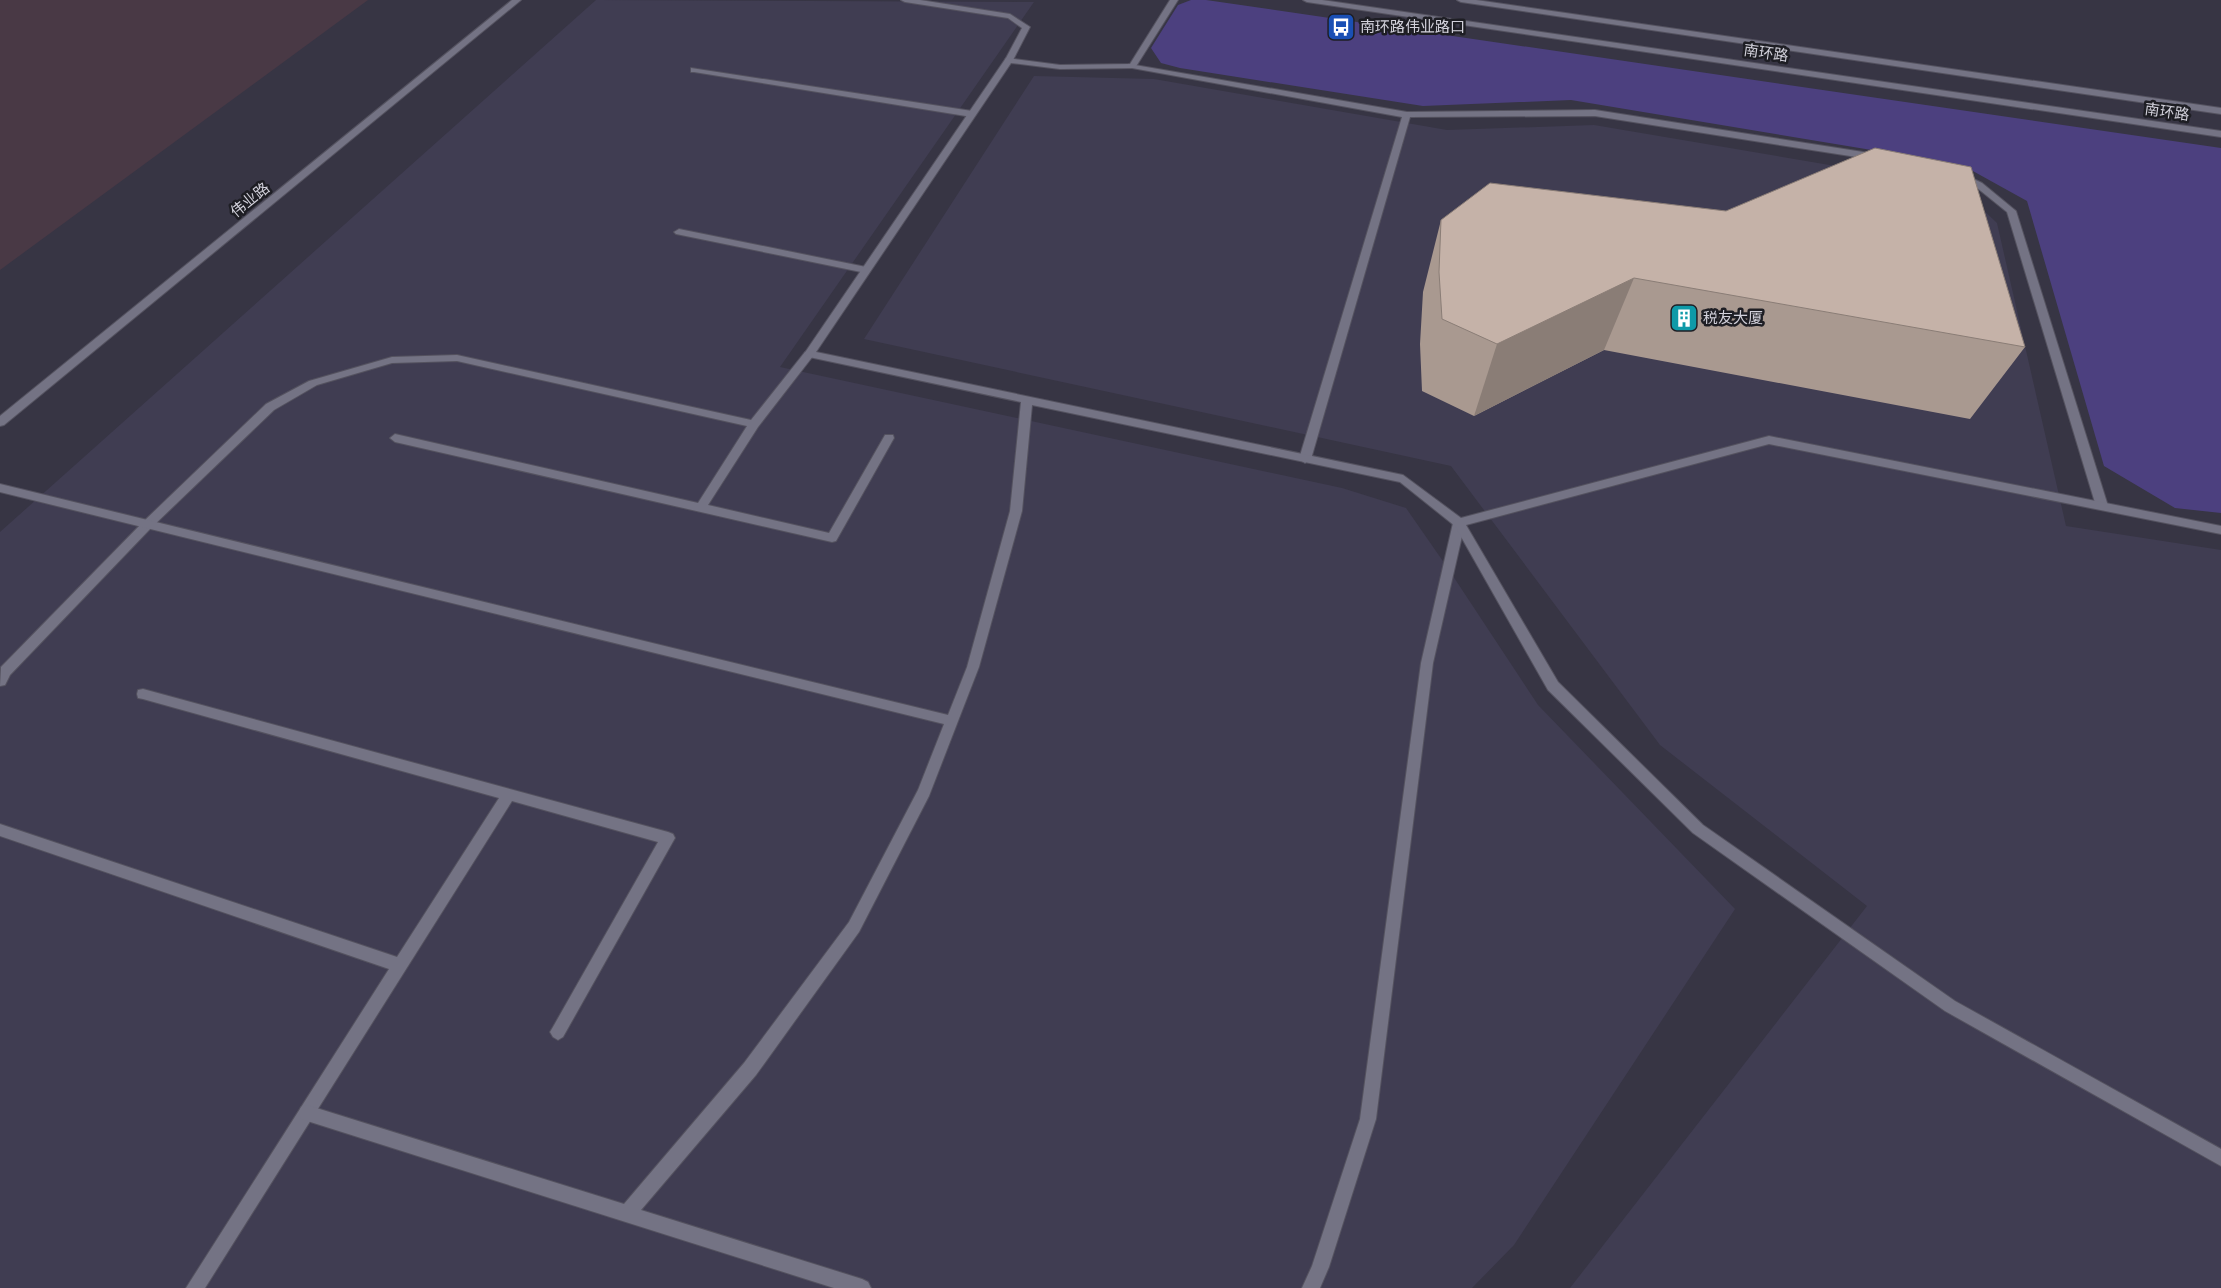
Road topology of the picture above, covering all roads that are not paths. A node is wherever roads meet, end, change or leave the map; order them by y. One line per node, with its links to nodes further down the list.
1 (517, 0): 19 (street, 伟业路)
2 (905, 0): 6 (street)
3 (1174, 0): 7 (street)
4 (1307, 0): 12 (street, 南环路)
5 (1461, 0): 9 (street, 南环路)
6 (1009, 60): 7 (street); 10 (street)
7 (1132, 66): 11 (street)
8 (694, 70): 10 (street)
9 (2221, 111)
10 (972, 114): 16 (street)
11 (1407, 114): 13 (street); 23 (street)
12 (2221, 134)
13 (1885, 158)
14 (1952, 172): 25 (street)
15 (679, 232): 16 (street)
16 (866, 270): 17 (street)
17 (809, 354): 18 (street); 20 (street)
18 (1027, 400): 23 (street); 32 (street)
19 (0, 422)
20 (754, 424): 26 (street); 28 (street)
21 (395, 438): 26 (street)
22 (889, 438): 26 (street)
23 (1306, 459): 27 (street)
24 (0, 488): 28 (street)
25 (2102, 506): 27 (street); 29 (street)
26 (700, 509)
27 (1459, 523): 38 (street); 42 (street)
28 (147, 525): 30 (street); 32 (street)
29 (2221, 530)
30 (0, 681)
31 (143, 694): 33 (street)
32 (952, 722): 39 (street)
33 (509, 794): 35 (street); 36 (street)
34 (0, 830): 35 (street)
35 (401, 966): 37 (street)
36 (558, 1032)
37 (307, 1113): 39 (street); 40 (street)
38 (2221, 1158)
39 (627, 1214): 41 (street)
40 (195, 1288)
41 (862, 1288)
42 (1311, 1288)

